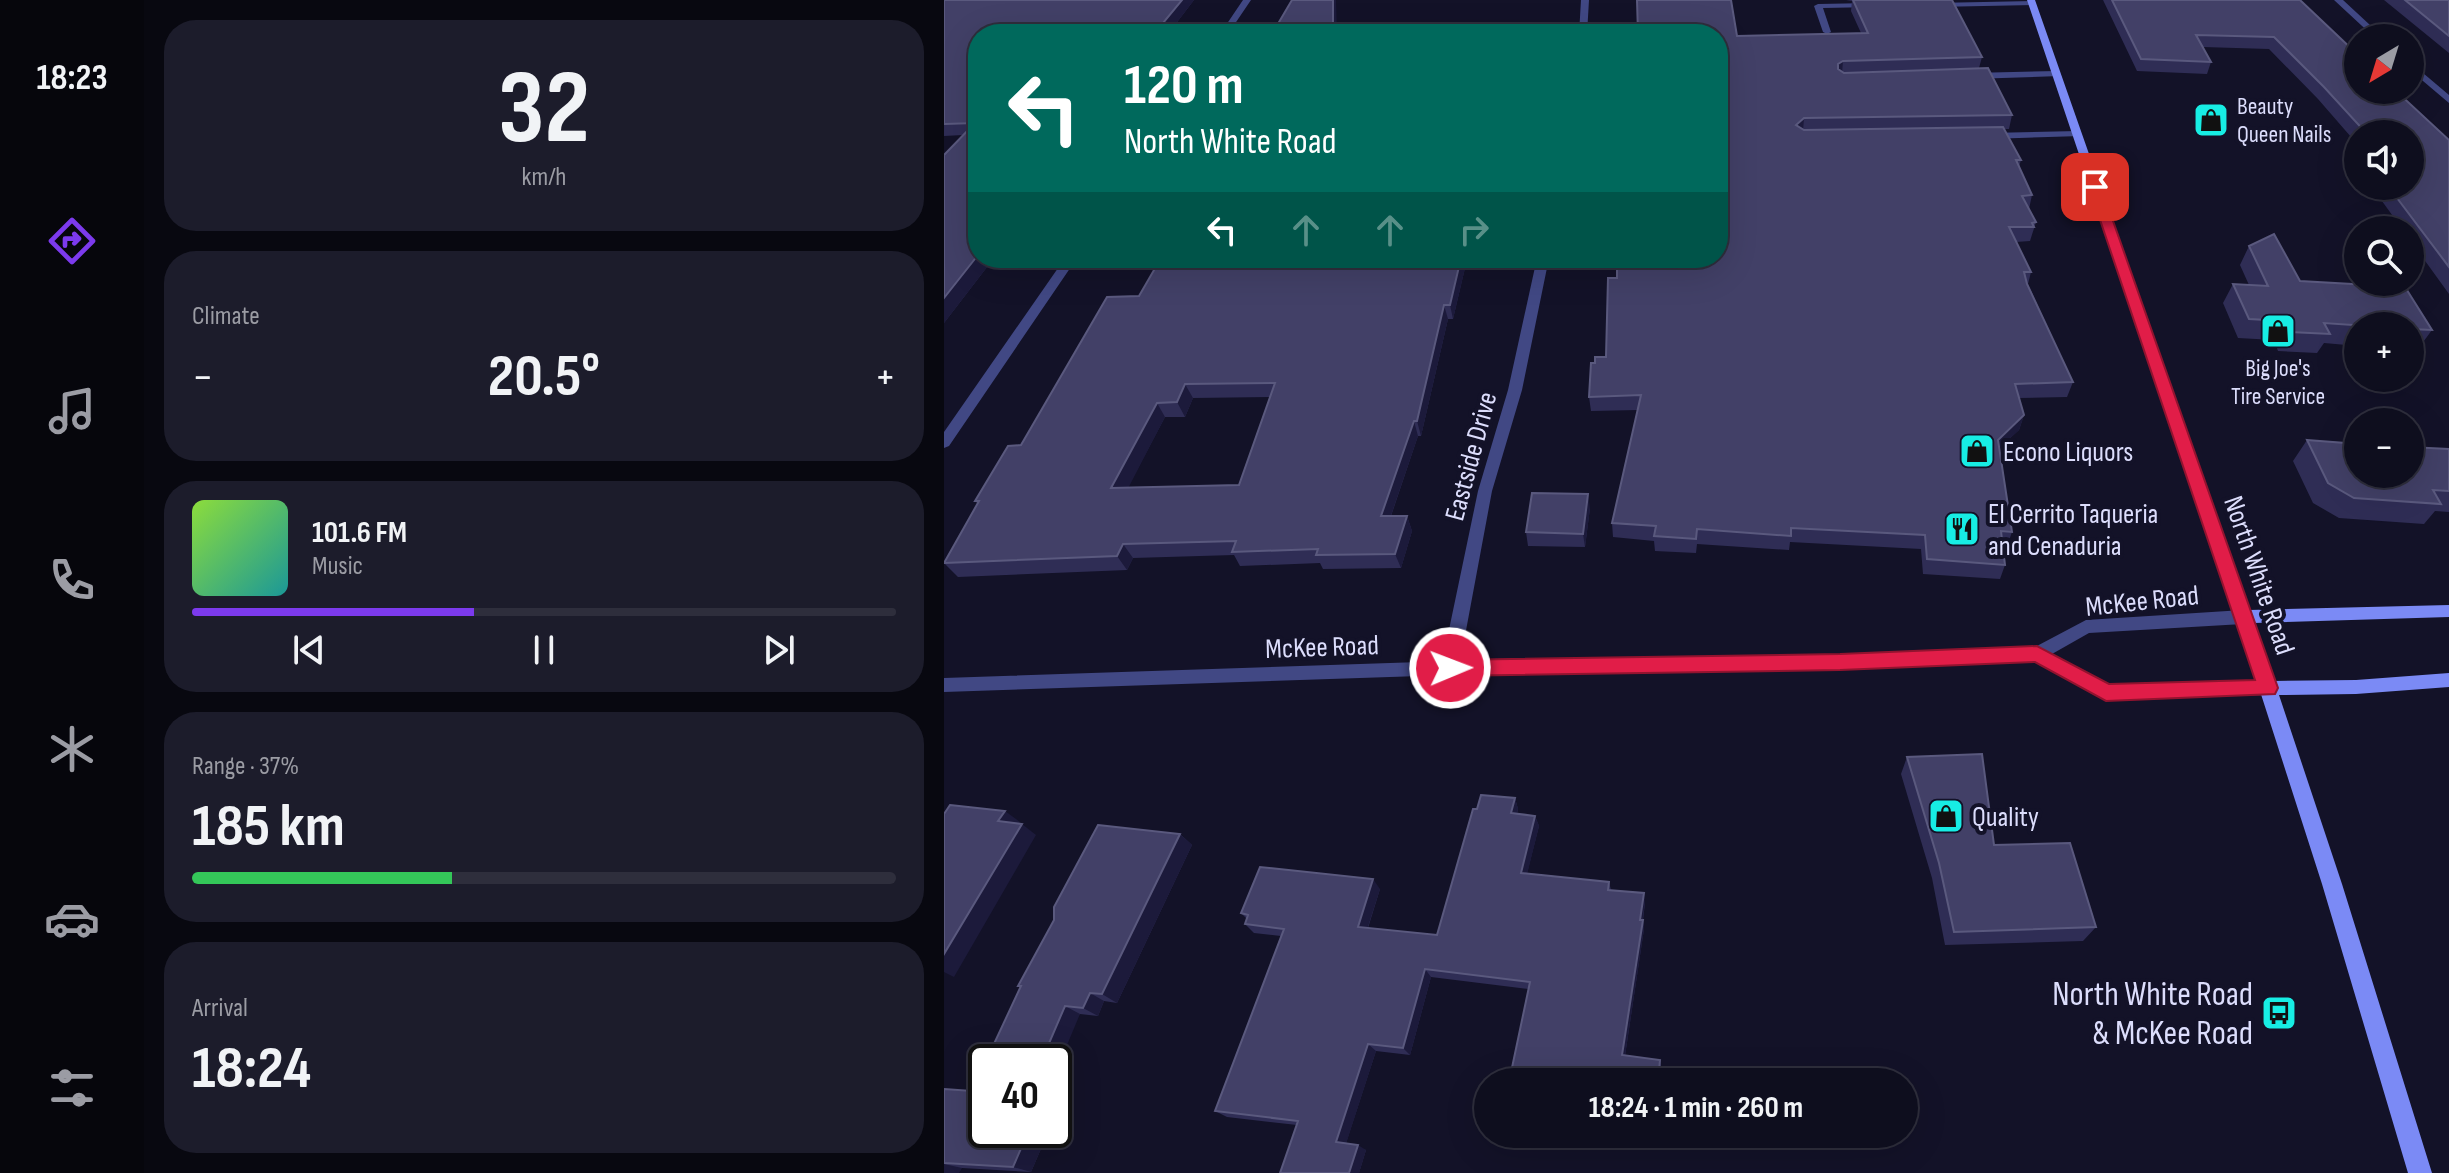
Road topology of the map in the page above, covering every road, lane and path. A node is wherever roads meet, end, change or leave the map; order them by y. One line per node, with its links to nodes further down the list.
1 (1247, 0): 7 (street)
2 (1585, 0): 8 (street)
3 (2338, 0): 9 (street)
4 (2032, 2): 6 (street); 11 (main road, North White Road)
5 (1878, 5): 10 (street)
6 (1924, 5)
7 (1231, 24)
8 (1584, 24)
9 (2365, 24)
10 (1827, 32)
11 (2057, 74): 12 (street); 15 (main road, North White Road)
12 (1960, 76)
13 (2424, 78): 14 (street)
14 (2449, 100)
15 (2078, 134): 16 (street); 21 (main road, North White Road)
16 (1973, 136)
17 (1064, 268): 19 (street)
18 (1541, 268): 23 (street, Eastside Drive)
19 (944, 443)
20 (2449, 611): 21 (main road, McKee Road)
21 (2243, 617): 22 (street, McKee Road); 26 (main road, North White Road)
22 (2037, 654): 23 (street, McKee Road); 26 (street)
23 (1450, 668): 25 (street, McKee Road)
24 (2449, 680): 26 (main road)
25 (944, 685)
26 (2268, 688): 27 (main road, North White Road)
27 (2420, 1173)

